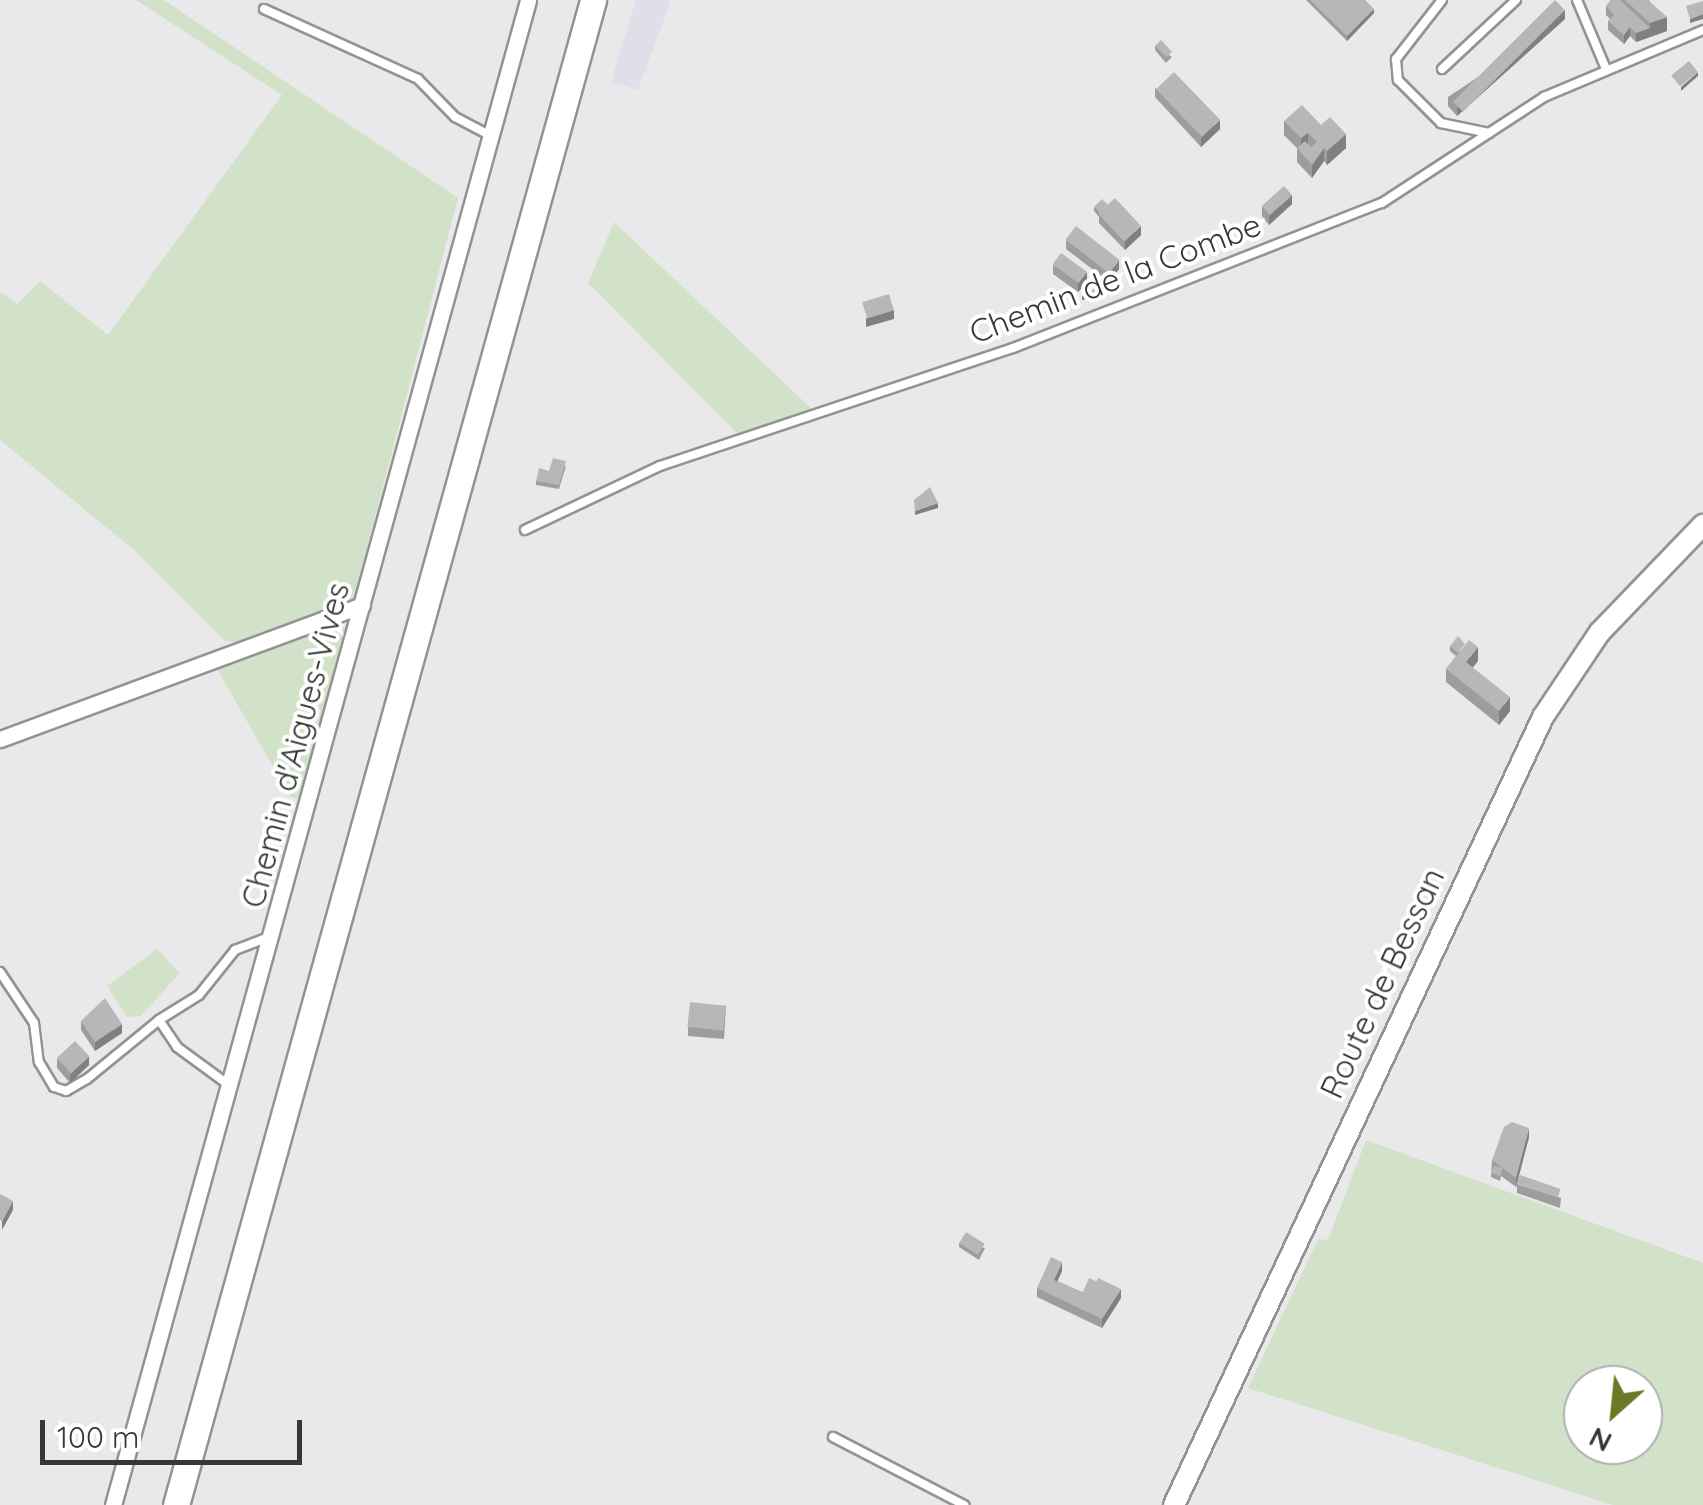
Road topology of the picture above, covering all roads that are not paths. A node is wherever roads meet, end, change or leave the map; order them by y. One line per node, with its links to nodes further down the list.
1 (528, 0): 11 (street, Chemin d'Aigues-Vives)
2 (593, 0): 22 (highway)
3 (1442, 0): 10 (lane)
4 (1516, 0): 8 (lane)
5 (1577, 0): 9 (lane)
6 (264, 10): 11 (lane)
7 (1703, 30): 9 (lane, Chemin de la Combe)
8 (1442, 69)
9 (1606, 69): 10 (lane, Chemin de la Combe)
10 (1490, 133): 13 (lane, Chemin de la Combe)
11 (492, 137): 14 (street, Chemin d'Aigues-Vives)
12 (1703, 525): 24 (street, Route de Bessan)
13 (525, 530)
14 (362, 605): 15 (street); 16 (street, Chemin d'Aigues-Vives)
15 (0, 739)
16 (270, 936): 18 (lane); 19 (street, Chemin d'Aigues-Vives)
17 (0, 972): 18 (lane)
18 (159, 1020): 19 (lane)
19 (230, 1086): 21 (street, Chemin d'Aigues-Vives)
20 (833, 1437): 23 (lane)
21 (113, 1505)
22 (176, 1505)
23 (964, 1505)
24 (1174, 1505)

